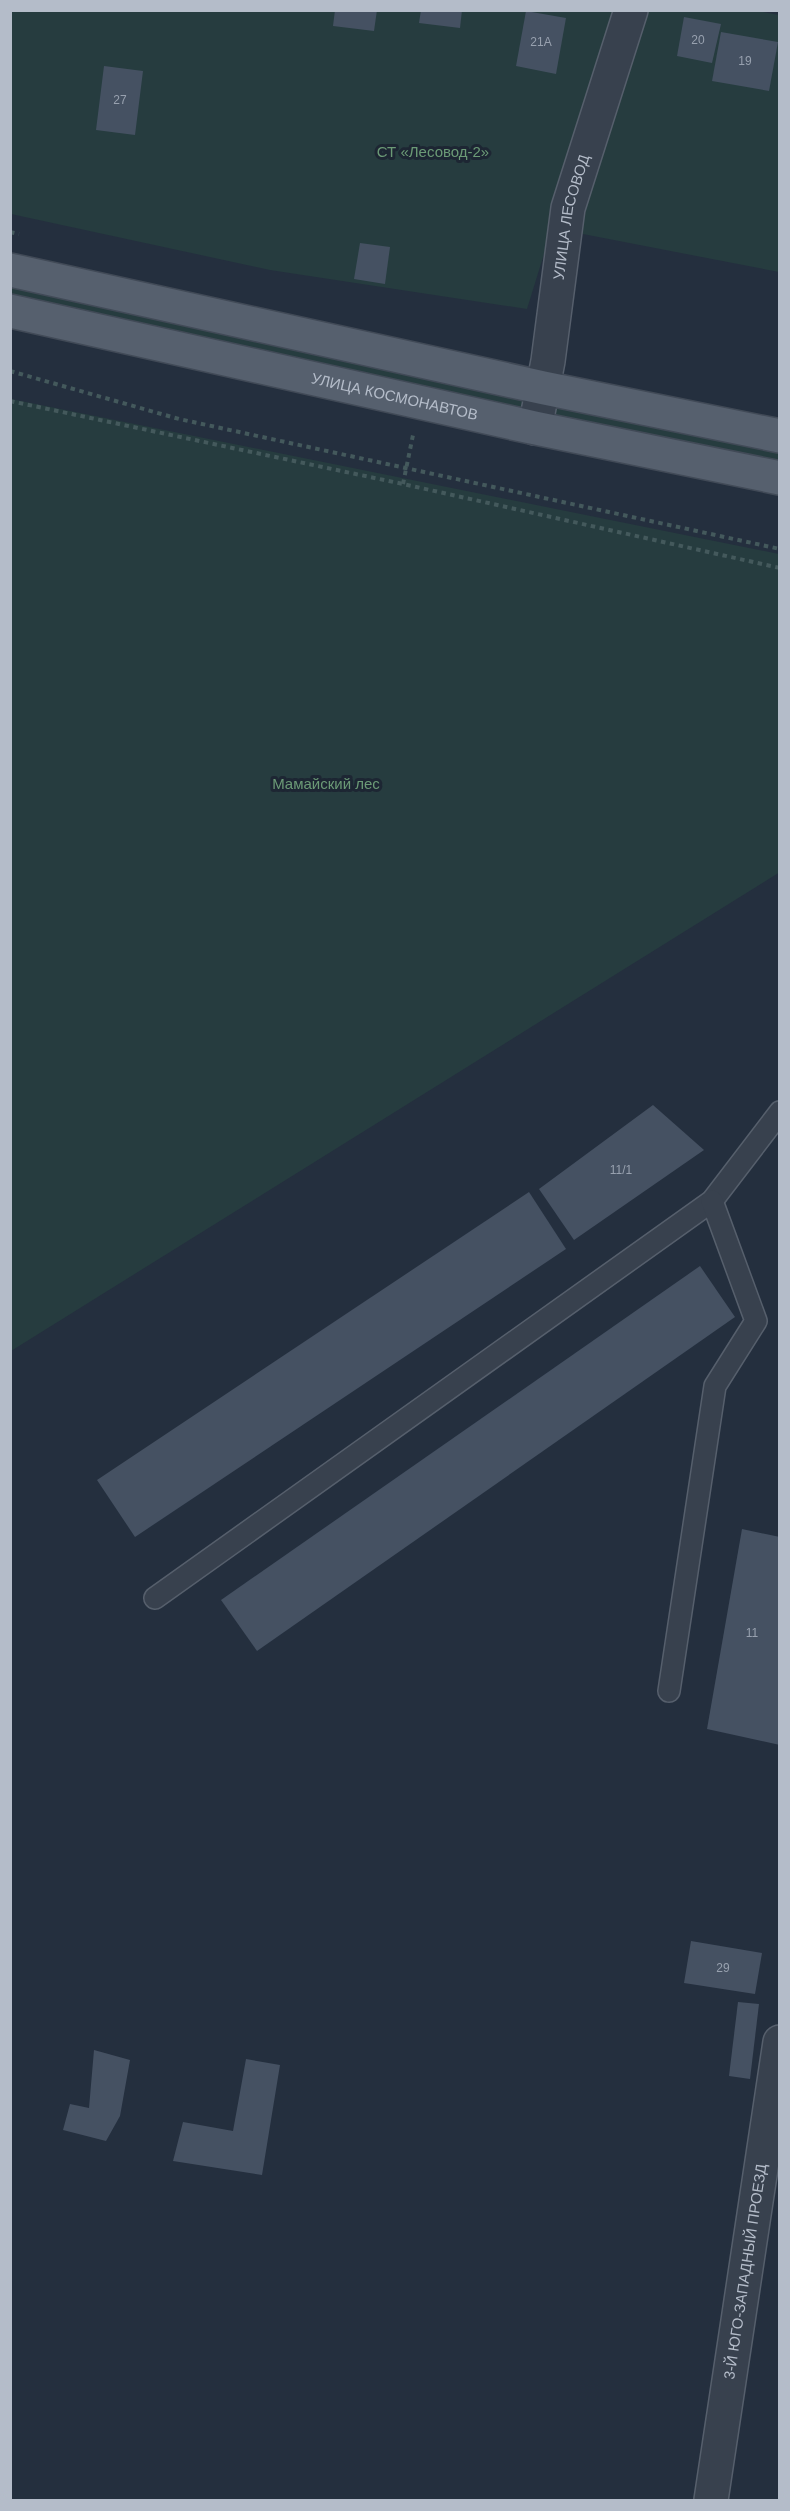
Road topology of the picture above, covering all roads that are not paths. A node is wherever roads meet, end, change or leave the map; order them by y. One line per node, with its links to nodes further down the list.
1 (631, 10): 4 (street, УЛИЦА ЛЕСОВОД)
2 (10, 270): 4 (main road)
3 (10, 311): 5 (main road, УЛИЦА КОСМОНАВТОВ)
4 (544, 388): 5 (street, УЛИЦА ЛЕСОВОД); 6 (main road)
5 (535, 428): 7 (main road, УЛИЦА КОСМОНАВТОВ)
6 (780, 436)
7 (780, 478)
8 (780, 1112): 9 (lane)
9 (712, 1201): 10 (lane); 11 (lane)
10 (155, 1598)
11 (669, 1691)
12 (780, 2042): 13 (street, 3-Й ЮГО-ЗАПАДНЫЙ ПРОЕЗД)
13 (711, 2500)

